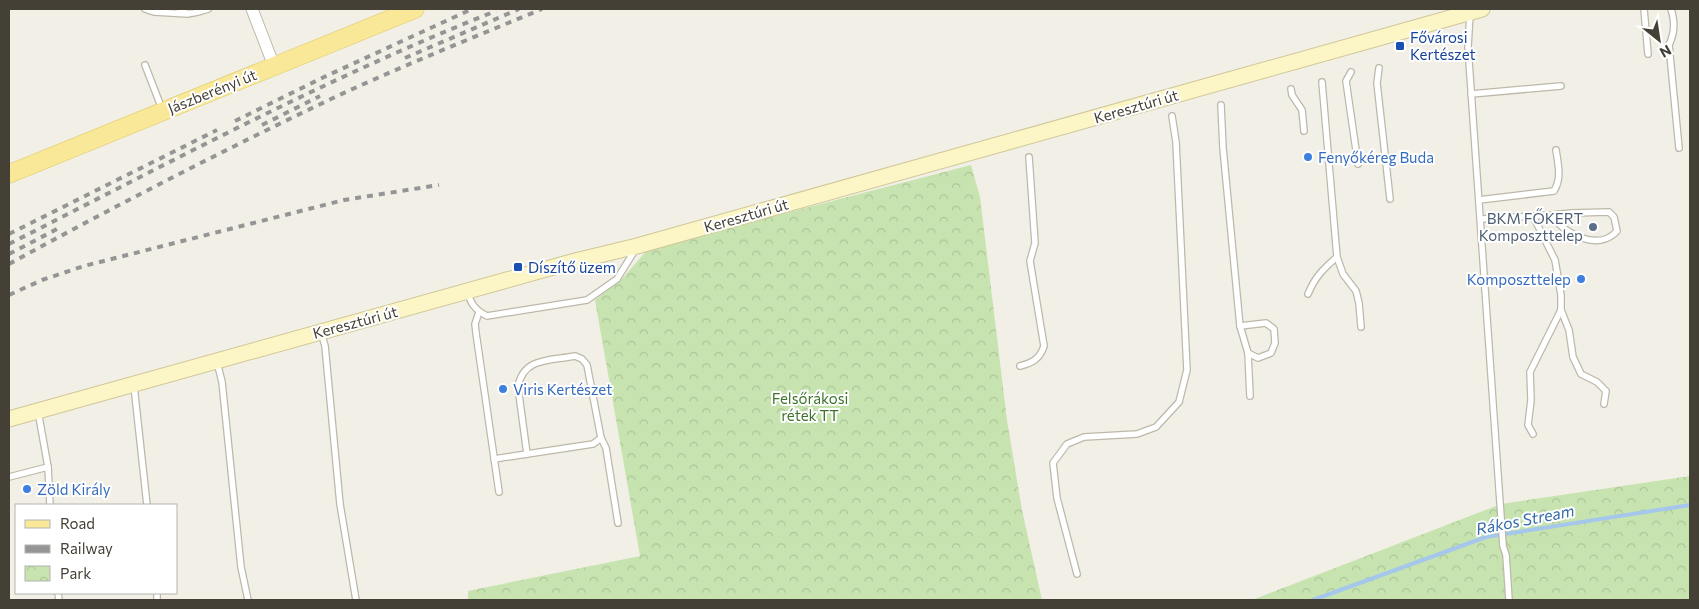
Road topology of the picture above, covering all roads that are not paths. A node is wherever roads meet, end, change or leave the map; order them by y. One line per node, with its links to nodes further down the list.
1 (145, 9): 9 (lane)
2 (179, 9): 9 (lane)
3 (208, 9): 9 (lane)
4 (252, 9): 12 (street)
5 (415, 9): 12 (main road, Jászberényi út)
6 (1644, 9): 10 (lane)
7 (1670, 9): 23 (lane)
8 (1476, 10): 18 (lane); 33 (main road, Keresztúri út)
9 (188, 14)
10 (1648, 54)
11 (145, 65): 20 (lane)
12 (274, 66): 20 (main road, Jászberényi út)
13 (1379, 68): 28 (lane)
14 (1351, 72): 26 (lane)
15 (1322, 82): 34 (lane)
16 (1561, 86): 18 (lane)
17 (1291, 89): 22 (lane)
18 (1471, 94): 29 (lane)
19 (1221, 105): 39 (lane)
20 (163, 111): 27 (main road, Jászberényi út)
21 (1172, 116): 60 (lane)
22 (1304, 131)
23 (1679, 148)
24 (1556, 150): 29 (lane)
25 (1029, 158): 44 (lane)
26 (1358, 164)
27 (9, 174)
28 (1390, 200)
29 (1479, 200): 32 (lane)
30 (1552, 215): 30 (lane); 31 (lane)
31 (1533, 216): 32 (lane); 37 (lane)
32 (1481, 219): 63 (lane)
33 (637, 246): 35 (main road, Keresztúri út); 38 (lane)
34 (1337, 257): 36 (lane); 40 (lane)
35 (467, 291): 38 (lane); 41 (main road, Keresztúri út)
36 (1308, 294)
37 (1561, 310): 47 (lane); 50 (lane)
38 (478, 312): 53 (lane)
39 (1240, 326): 42 (lane); 42 (lane)
40 (1361, 327)
41 (321, 332): 43 (main road, Keresztúri út); 62 (lane)
42 (1248, 353): 46 (lane)
43 (217, 361): 45 (main road, Keresztúri út); 61 (lane)
44 (1020, 366)
45 (134, 384): 48 (main road, Keresztúri út); 58 (lane)
46 (1250, 396)
47 (1604, 404)
48 (38, 411): 49 (main road, Keresztúri út); 54 (lane)
49 (9, 419)
50 (1533, 434)
51 (601, 438): 52 (lane); 52 (lane); 59 (lane)
52 (527, 454): 53 (lane)
53 (494, 459): 56 (lane)
54 (48, 467): 55 (lane); 57 (lane)
55 (9, 477)
56 (499, 492)
57 (50, 504)
58 (148, 504)
59 (618, 523)
60 (1077, 574)
61 (248, 600)
62 (356, 600)
63 (1510, 600)

